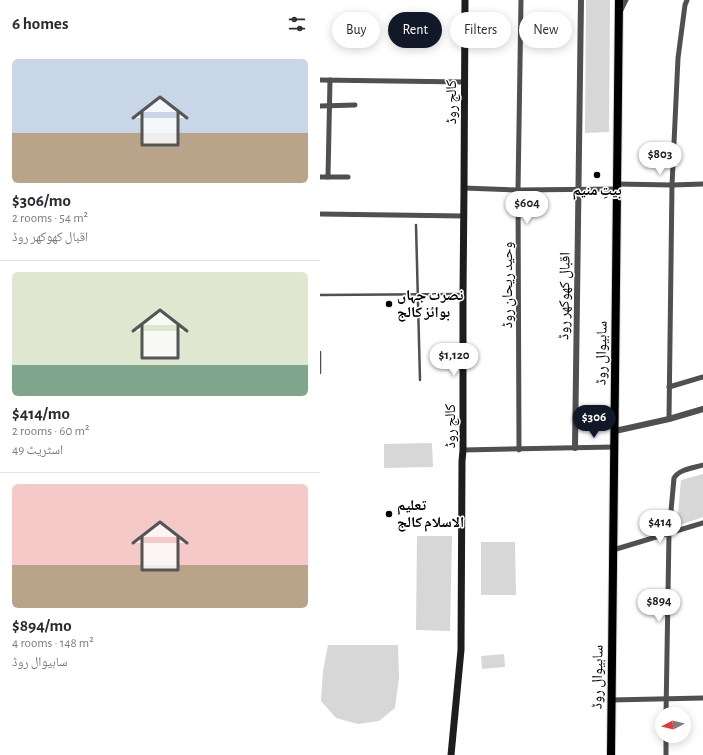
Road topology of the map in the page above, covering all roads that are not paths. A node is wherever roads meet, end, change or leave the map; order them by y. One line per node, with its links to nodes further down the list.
1 (465, 0): 10 (main road, کالج روڈ)
2 (521, 0): 22 (street, وحید ریحان روڈ)
3 (581, 0): 21 (street, اقبال کھوکھر روڈ)
4 (619, 0): 7 (main road, ساہیوال روڈ)
5 (626, 0): 7 (street)
6 (687, 0): 18 (street)
7 (619, 13): 19 (main road, ساہیوال روڈ)
8 (320, 80): 9 (street)
9 (330, 80): 10 (street); 13 (street)
10 (464, 82): 20 (main road, کالج روڈ)
11 (355, 105): 13 (street)
12 (320, 106): 13 (street)
13 (329, 106): 14 (street)
14 (328, 177): 15 (street); 16 (street)
15 (348, 177)
16 (320, 178)
17 (703, 184): 18 (street)
18 (672, 185): 19 (street); 33 (street)
19 (617, 186): 21 (street); 36 (main road, ساہیوال روڈ)
20 (464, 188): 22 (street); 24 (main road, کالج روڈ)
21 (578, 189): 22 (street); 38 (street, اقبال کھوکھر روڈ)
22 (518, 190): 40 (street, وحید ریحان روڈ)
23 (320, 214): 24 (street)
24 (464, 216): 26 (main road, کالج روڈ)
25 (416, 225): 28 (lane)
26 (463, 294): 28 (lane); 39 (main road, کالج روڈ)
27 (320, 295): 28 (lane)
28 (418, 295): 32 (lane)
29 (320, 352): 30 (lane)
30 (320, 373)
31 (703, 377): 33 (street)
32 (420, 380)
33 (670, 387): 35 (street)
34 (703, 409): 35 (street)
35 (669, 419): 36 (street)
36 (615, 431): 37 (main road, ساہیوال روڈ)
37 (614, 447): 38 (street); 44 (main road, ساہیوال روڈ)
38 (575, 448): 40 (street)
39 (463, 450): 40 (street); 50 (main road, کالج روڈ)
40 (519, 450)
41 (703, 465): 43 (street)
42 (703, 523): 43 (street)
43 (669, 533): 44 (street); 46 (street)
44 (612, 550): 47 (main road, ساہیوال روڈ)
45 (703, 698): 46 (street)
46 (666, 699): 47 (street); 48 (street)
47 (611, 700): 51 (main road, ساہیوال روڈ)
48 (666, 707)
49 (666, 743): 52 (street)
50 (451, 755)
51 (611, 755)
52 (666, 755)

